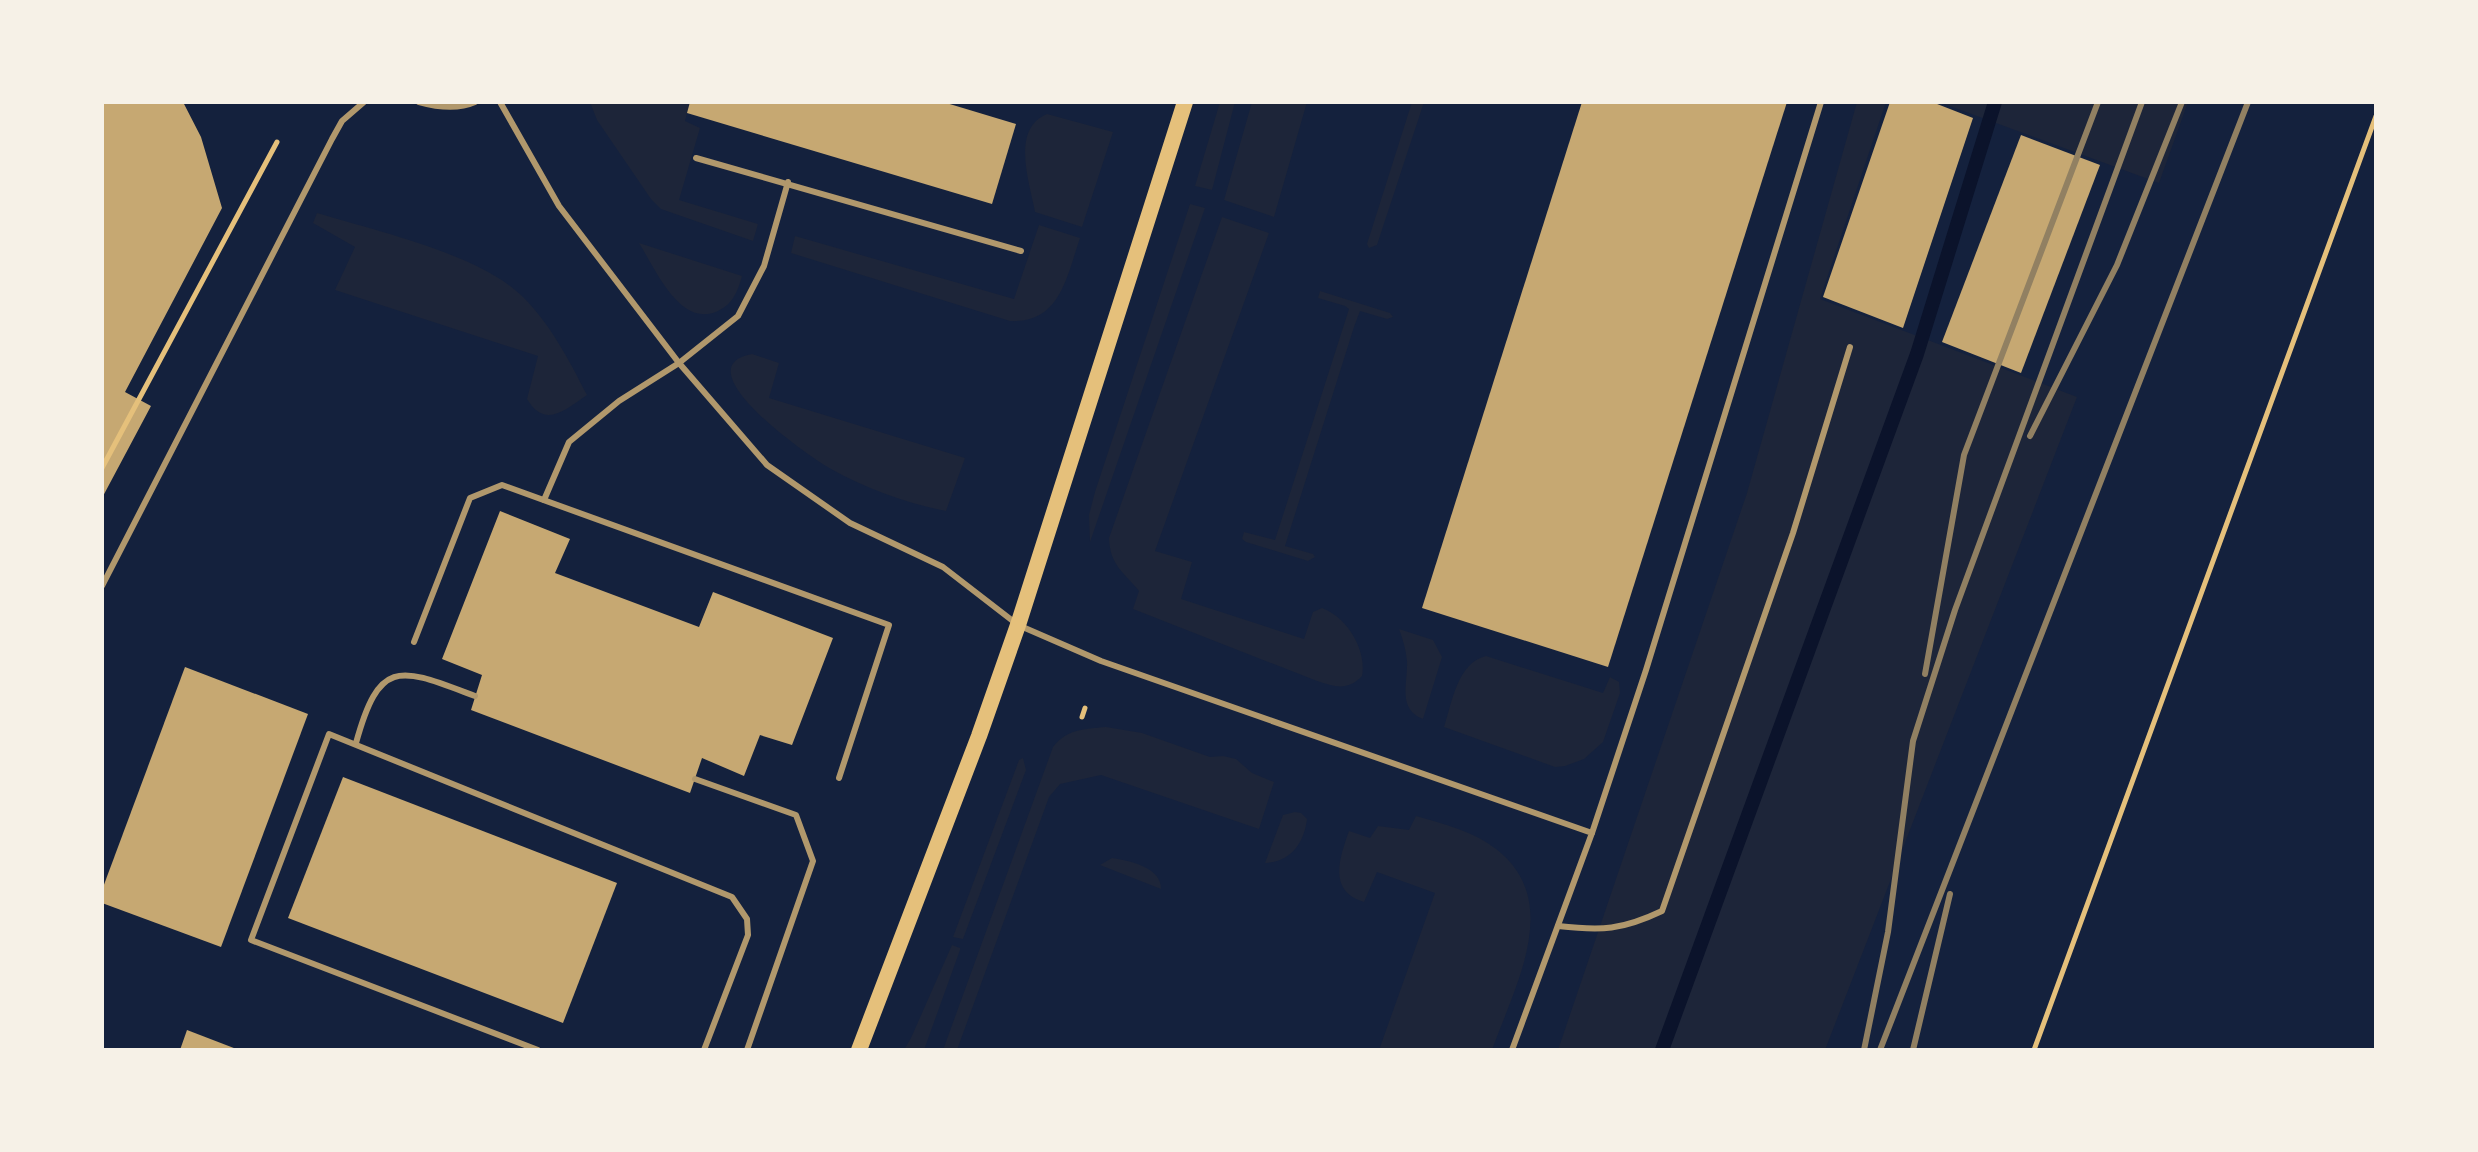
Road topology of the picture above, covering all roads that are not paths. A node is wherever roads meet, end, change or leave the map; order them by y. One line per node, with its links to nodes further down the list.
1 (364, 102): 13 (lane)
2 (419, 102): 3 (lane)
3 (475, 102)
4 (500, 102): 11 (lane)
5 (1185, 102): 14 (main road)
6 (1821, 102): 20 (lane)
7 (696, 158): 8 (lane)
8 (788, 182): 9 (lane); 11 (lane)
9 (1021, 251)
10 (1850, 347): 21 (lane)
11 (679, 363): 12 (lane); 14 (lane)
12 (544, 500): 15 (lane); 18 (lane)
13 (102, 586)
14 (1018, 625): 20 (lane); 25 (main road)
15 (414, 642)
16 (475, 696): 17 (lane)
17 (356, 743): 22 (lane); 23 (lane)
18 (839, 778)
19 (695, 779): 24 (lane)
20 (1592, 833): 21 (lane)
21 (1558, 926): 26 (lane)
22 (538, 1050)
23 (704, 1050)
24 (747, 1050)
25 (859, 1050)
26 (1512, 1050)

